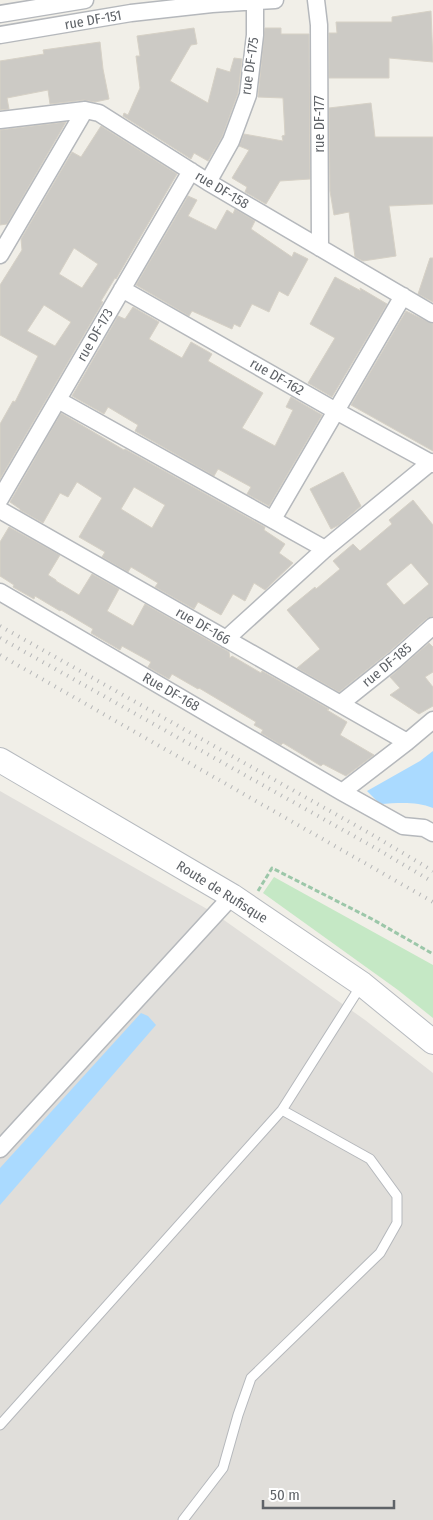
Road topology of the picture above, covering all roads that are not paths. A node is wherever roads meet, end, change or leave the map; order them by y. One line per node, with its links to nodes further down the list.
1 (85, 0): 5 (street, rue DF-151)
2 (275, 0): 4 (street, rue DF-151)
3 (316, 0): 14 (street, rue DF-177)
4 (255, 1): 6 (street, rue DF-151); 12 (street, rue DF-175)
5 (53, 2): 7 (street, rue DF-151)
6 (130, 7): 8 (street, rue DF-151)
7 (0, 14)
8 (0, 35)
9 (85, 110): 10 (street, rue DF-158); 11 (street, rue DF-158); 13 (street)
10 (0, 120)
11 (191, 171): 12 (street, rue DF-158); 16 (street, rue DF-173)
12 (208, 182): 14 (street, rue DF-158)
13 (6, 233): 15 (street)
14 (320, 248): 17 (street, rue DF-158)
15 (0, 255)
16 (122, 289): 19 (street, rue DF-173); 20 (street, rue DF-162)
17 (403, 296): 18 (street, rue DF-158); 20 (street)
18 (433, 314)
19 (58, 400): 22 (street, rue DF-173); 24 (street)
20 (336, 411): 21 (street, rue DF-162); 24 (street)
21 (432, 463): 25 (street)
22 (0, 499)
23 (0, 510): 28 (street, rue DF-166)
24 (273, 519): 25 (street)
25 (325, 549): 28 (street)
26 (0, 592): 33 (street, Rue DF-168)
27 (433, 626): 29 (street, rue DF-185)
28 (226, 640): 29 (street, rue DF-166)
29 (340, 704): 31 (street, rue DF-166)
30 (433, 720): 31 (street)
31 (407, 742): 33 (street)
32 (0, 760): 35 (main road, Route de Rufisque)
33 (342, 792): 34 (street)
34 (433, 833)
35 (240, 902): 36 (main road, Route de Rufisque); 39 (street)
36 (362, 984): 37 (main road, Route de Rufisque); 38 (lane)
37 (433, 1042)
38 (282, 1110): 40 (lane); 41 (lane)
39 (0, 1149)
40 (0, 1425)
41 (183, 1520)

